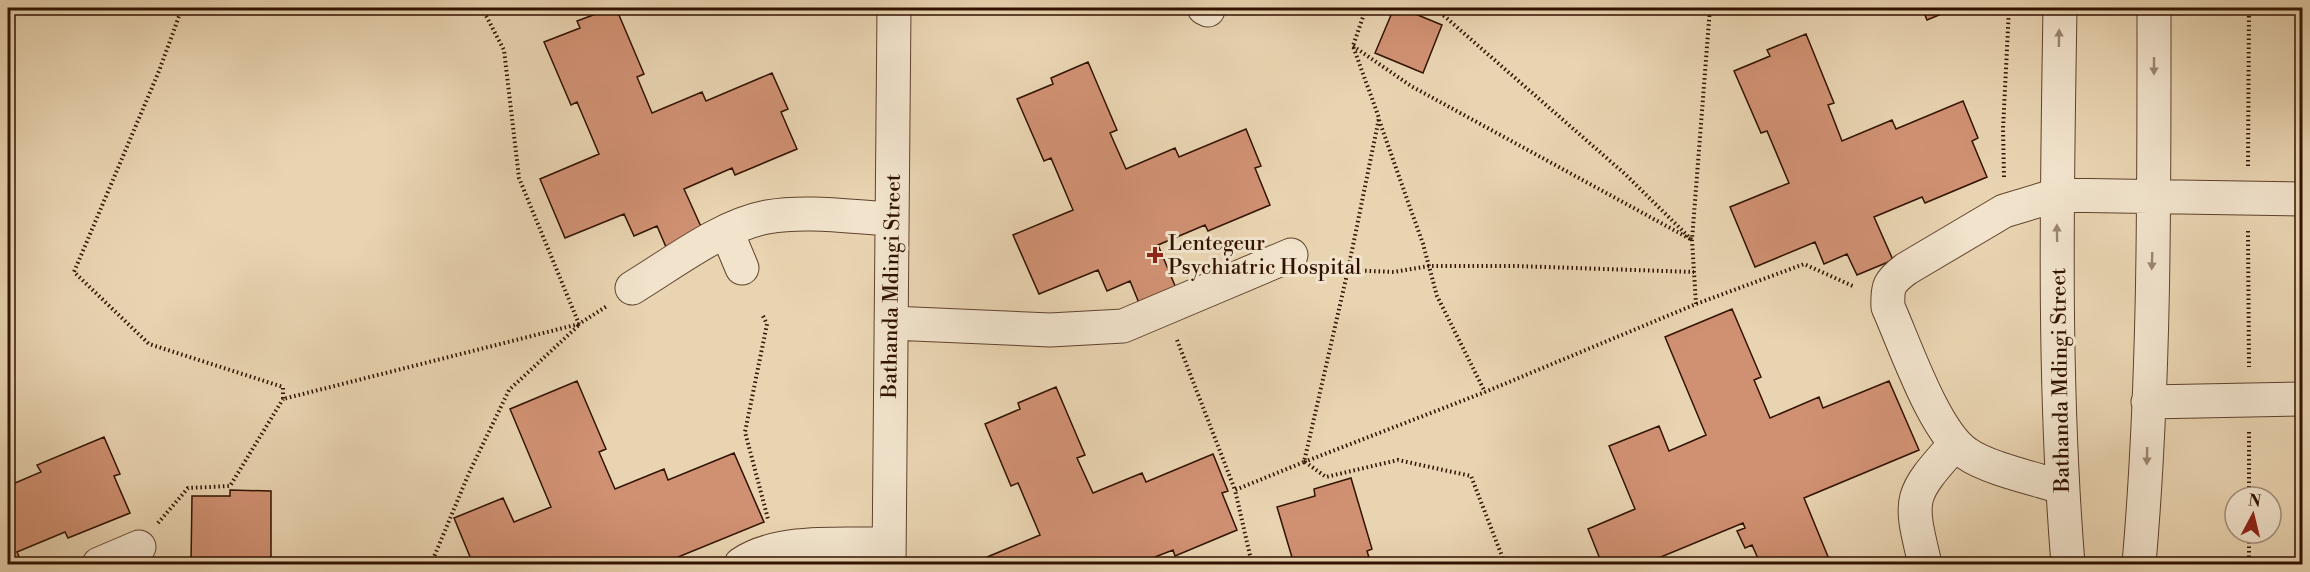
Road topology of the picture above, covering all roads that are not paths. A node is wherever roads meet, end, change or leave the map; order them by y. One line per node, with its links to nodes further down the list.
1 (894, 8): 7 (street, Bathanda Mdingi Street)
2 (2060, 8): 4 (street, Bathanda Mdingi Street, one-way to 2)
3 (2154, 8): 5 (street, one-way to 5)
4 (2056, 195): 5 (street); 15 (street); 16 (street, Bathanda Mdingi Street, one-way to 4)
5 (2154, 197): 6 (street); 14 (street, one-way to 14)
6 (2302, 199)
7 (892, 219): 8 (street); 12 (street, Bathanda Mdingi Street)
8 (727, 232): 10 (street); 11 (street)
9 (1291, 255): 12 (street)
10 (742, 268)
11 (632, 288)
12 (891, 324): 18 (street, Bathanda Mdingi Street)
13 (2302, 399): 14 (street)
14 (2148, 402): 23 (street, one-way to 23)
15 (1955, 444): 16 (street); 21 (street)
16 (2062, 487): 22 (street, Bathanda Mdingi Street)
17 (139, 547): 19 (street)
18 (889, 554): 20 (street)
19 (99, 564)
20 (741, 564)
21 (1925, 564)
22 (2068, 564)
23 (2139, 564)

